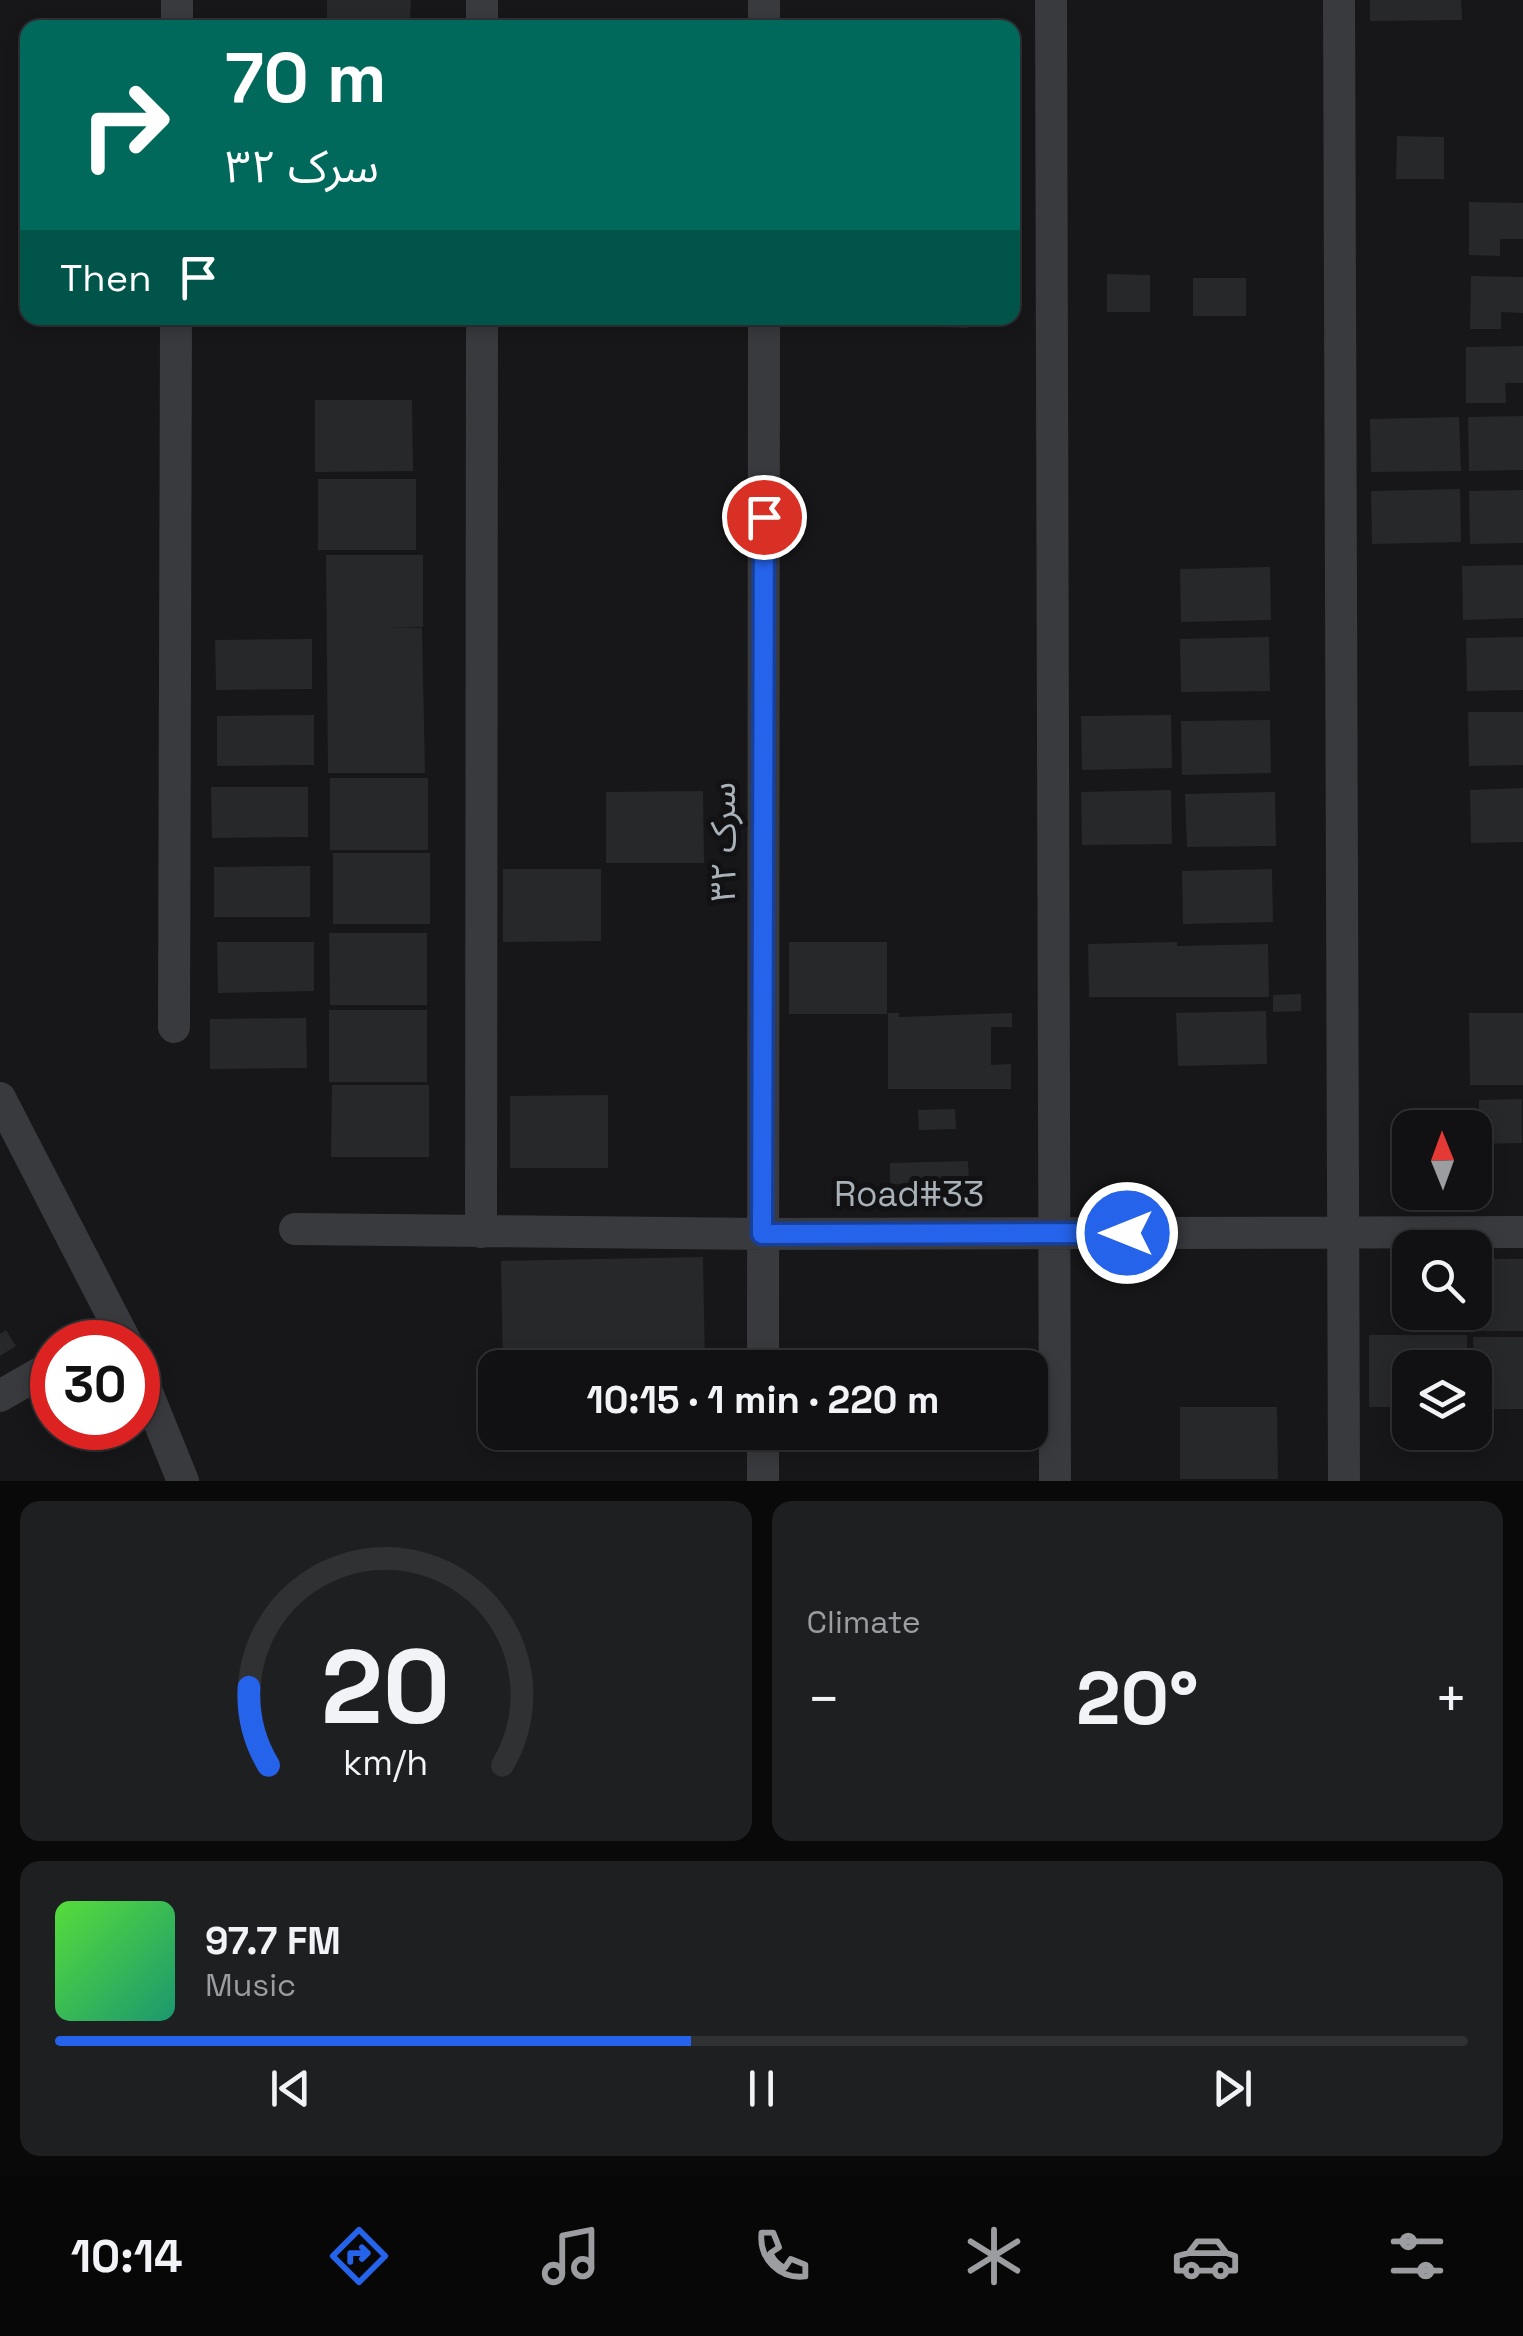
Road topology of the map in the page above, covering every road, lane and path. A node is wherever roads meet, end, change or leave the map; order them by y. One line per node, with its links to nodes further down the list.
1 (1051, 0): 13 (street)
2 (1339, 0): 10 (street)
3 (176, 325): 6 (street)
4 (482, 325): 9 (street)
5 (764, 325): 12 (street, سرک ۳۲)
6 (174, 1027)
7 (0, 1098): 14 (street)
8 (295, 1229): 9 (street, Road#33)
9 (481, 1232): 12 (street, Road#33)
10 (1344, 1232): 11 (street, Road#33); 13 (street, Road#33); 23 (street)
11 (1523, 1232)
12 (762, 1234): 13 (street, Road#33); 15 (street, سرک ۳۲)
13 (1054, 1234): 22 (street)
14 (105, 1320)
15 (763, 1350)
16 (30, 1379): 17 (street)
17 (0, 1396)
18 (160, 1424): 20 (street)
19 (763, 1450): 21 (street)
20 (183, 1481)
21 (763, 1481)
22 (1055, 1481)
23 (1344, 1481)

